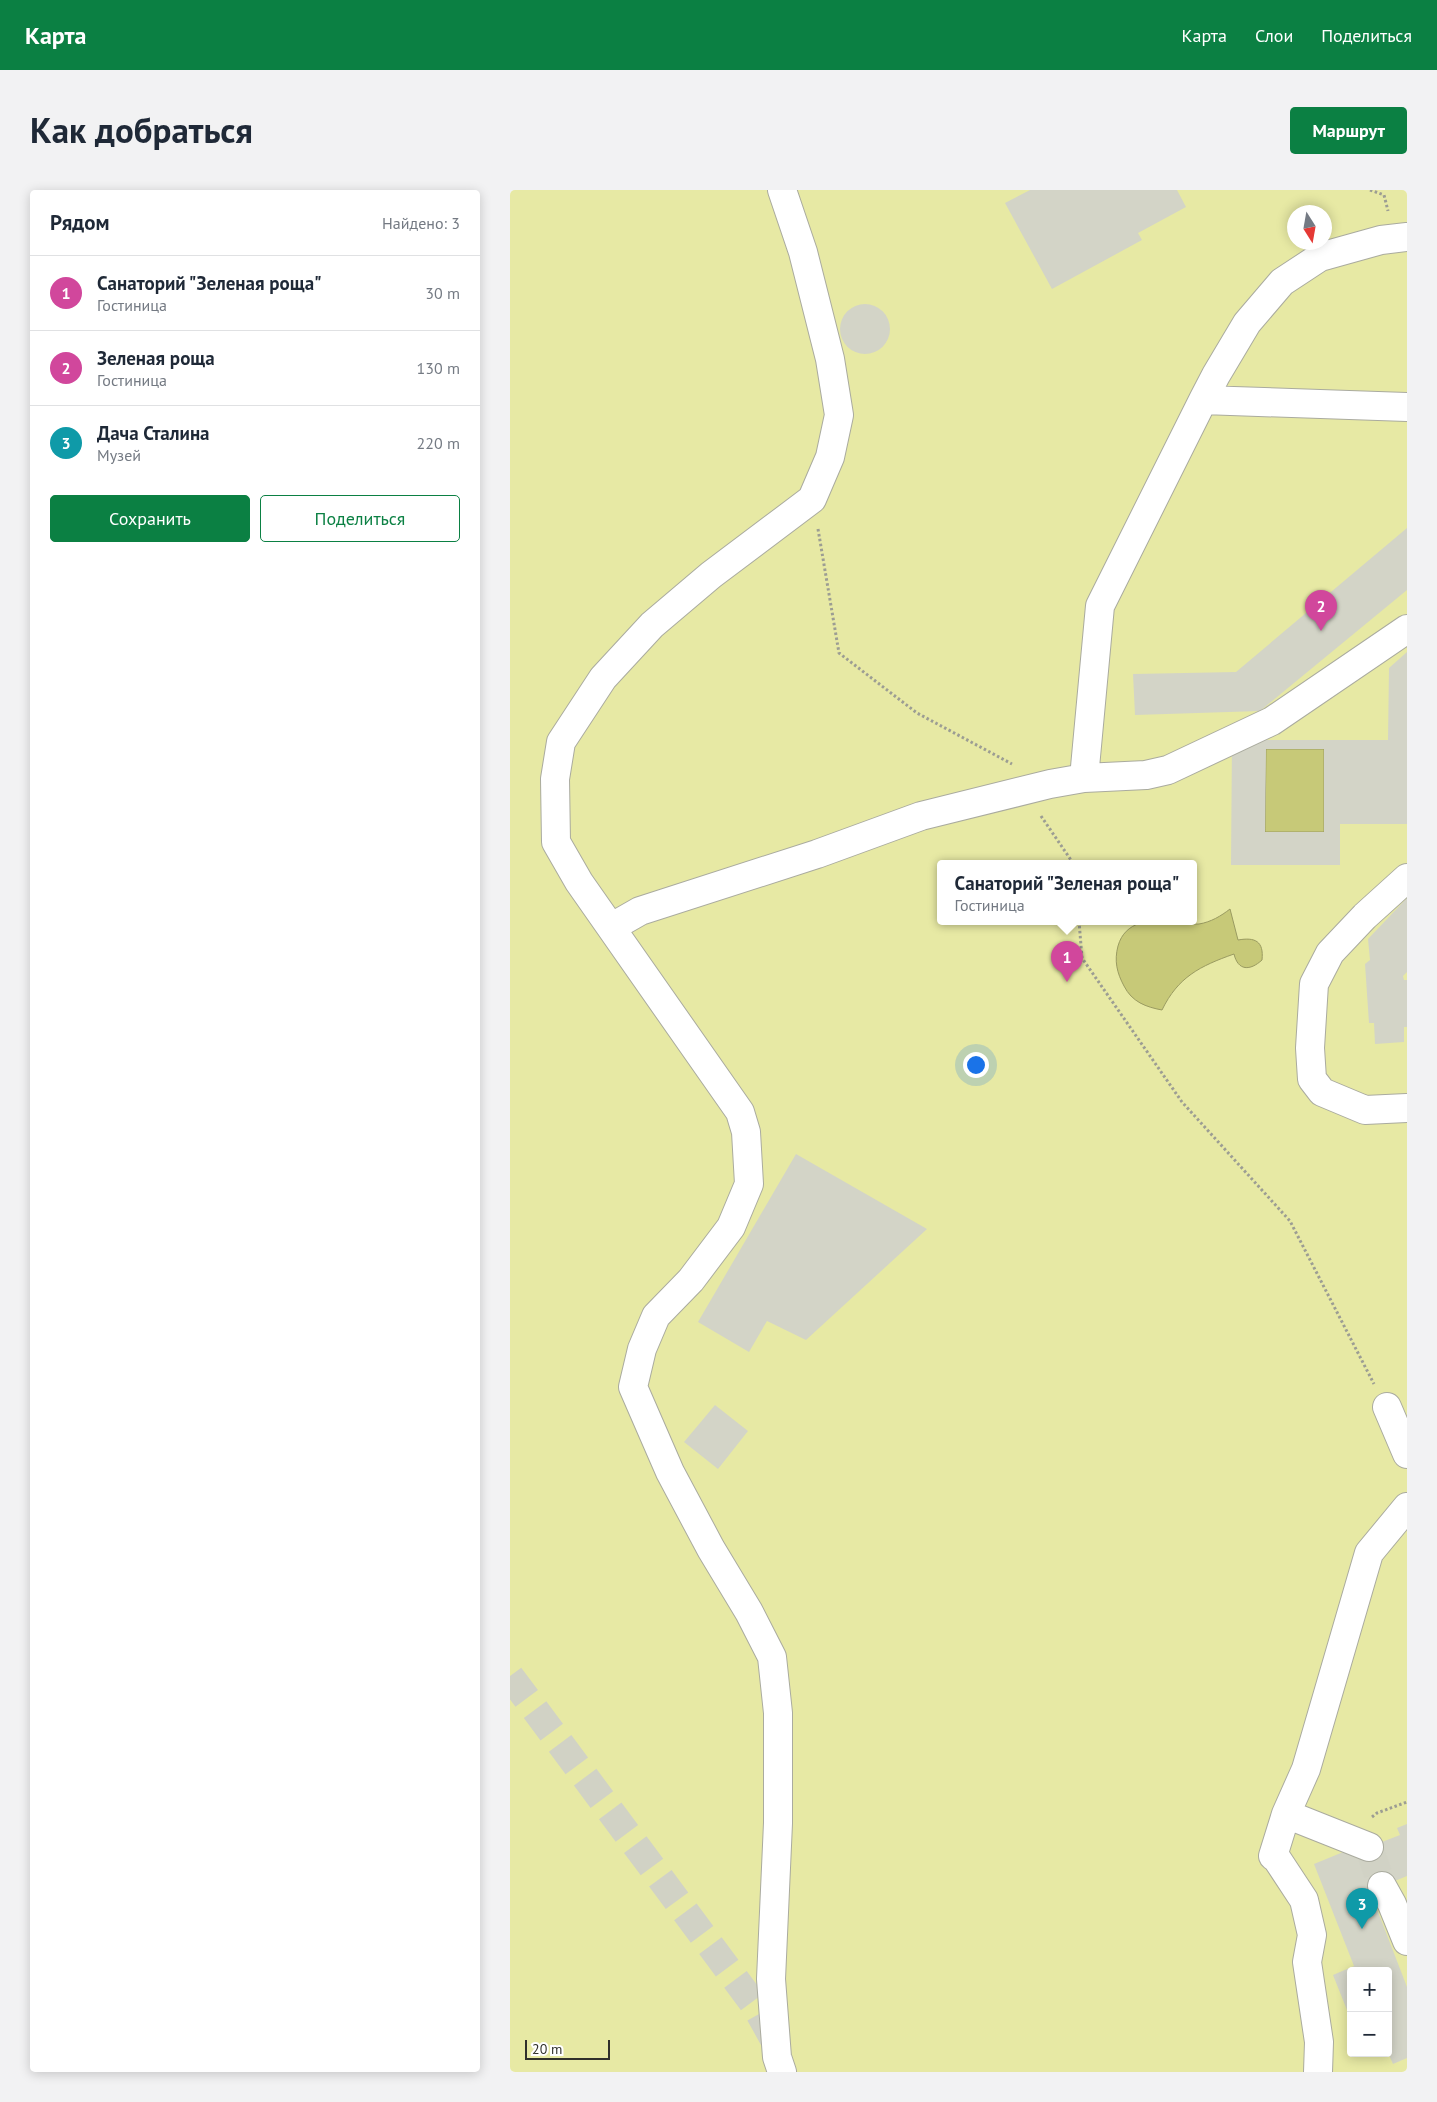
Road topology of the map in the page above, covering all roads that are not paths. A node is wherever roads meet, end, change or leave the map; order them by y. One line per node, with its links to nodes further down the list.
1 (782, 190): 8 (lane)
2 (1407, 237): 3 (lane)
3 (1203, 400): 4 (lane); 6 (lane)
4 (1407, 407)
5 (1407, 629): 6 (lane)
6 (1084, 778): 8 (lane)
7 (1407, 878): 9 (lane)
8 (612, 927): 17 (lane)
9 (1407, 1108)
10 (1386, 1407): 11 (lane)
11 (1407, 1454)
12 (1407, 1507): 13 (lane)
13 (1286, 1814): 14 (lane); 18 (lane)
14 (1369, 1847)
15 (1394, 1896): 16 (lane)
16 (1407, 1941)
17 (782, 2072)
18 (1318, 2072)

